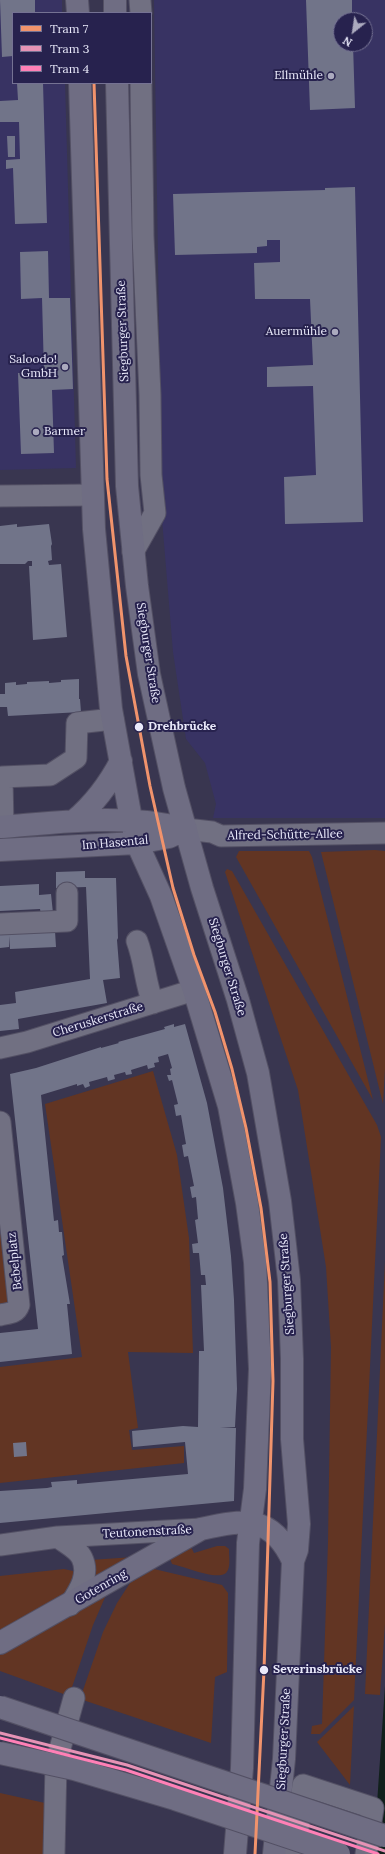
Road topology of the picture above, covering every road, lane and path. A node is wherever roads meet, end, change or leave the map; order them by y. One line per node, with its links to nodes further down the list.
1 (77, 0): 4 (main road)
2 (115, 0): 5 (main road)
3 (140, 0): 6 (street)
4 (78, 12)
5 (115, 12)
6 (141, 12)
7 (80, 84): 10 (main road)
8 (117, 84): 12 (main road, Siegburger Straße)
9 (141, 84): 12 (street)
10 (93, 495): 11 (street); 13 (main road)
11 (0, 496)
12 (133, 552): 18 (main road, Siegburger Straße)
13 (113, 720): 14 (main road); 17 (street)
14 (121, 761): 15 (main road); 16 (main road)
15 (127, 819): 16 (main road, Im Hasental); 18 (main road, Im Hasental); 20 (main road)
16 (74, 821): 17 (main road, Im Hasental)
17 (2, 827)
18 (186, 829): 19 (street, Alfred-Schütte-Allee); 20 (main road, Im Hasental); 34 (main road, Siegburger Straße)
19 (385, 833)
20 (138, 843): 21 (main road, Im Hasental); 25 (main road)
21 (0, 850)
22 (67, 893): 23 (street)
23 (0, 924)
24 (137, 941): 26 (street)
25 (194, 990): 26 (street, Cheruskerstraße); 30 (main road)
26 (153, 1003): 27 (street, Cheruskerstraße)
27 (0, 1048)
28 (0, 1122): 29 (street, Bebelplatz)
29 (0, 1314)
30 (242, 1522): 31 (main road, Teutonenstraße); 34 (main road); 42 (main road)
31 (201, 1529): 32 (street, Teutonenstraße); 35 (main road, Gotenring)
32 (58, 1537): 33 (street, Teutonenstraße); 35 (street)
33 (0, 1545)
34 (294, 1562): 43 (main road, Siegburger Straße)
35 (70, 1605): 36 (main road, Gotenring)
36 (0, 1644)
37 (74, 1698): 41 (street)
38 (0, 1707): 40 (main road, bridge)
39 (0, 1753): 45 (main road, bridge)
40 (385, 1836)
41 (54, 1854)
42 (234, 1854)
43 (274, 1854)
44 (295, 1854): 46 (street)
45 (340, 1854)
46 (366, 1854)

